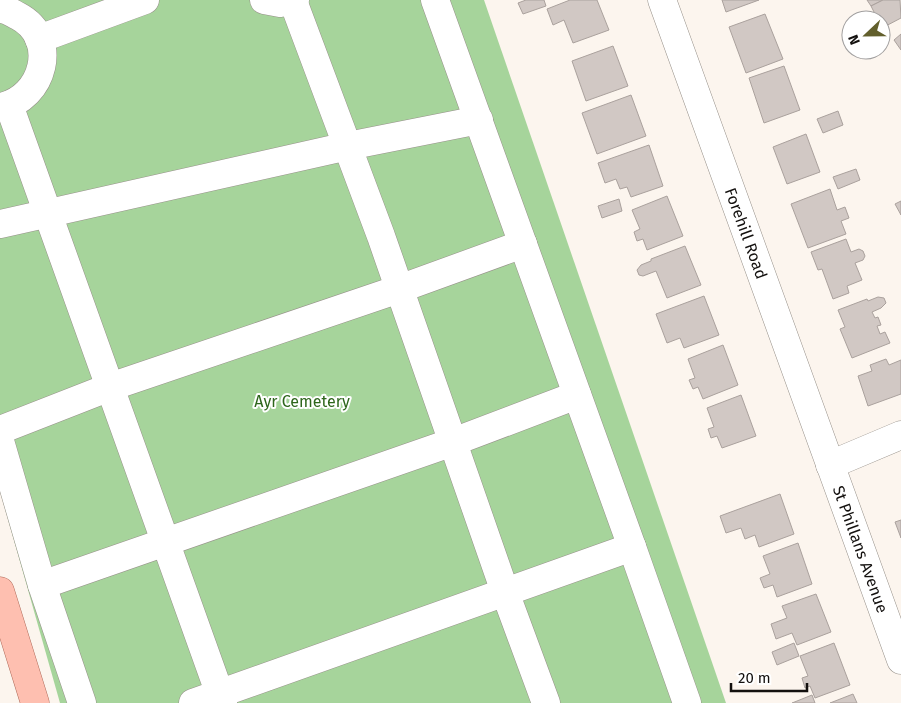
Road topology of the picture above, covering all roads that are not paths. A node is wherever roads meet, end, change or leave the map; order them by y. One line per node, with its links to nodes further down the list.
1 (145, 0): 7 (street)
2 (264, 0): 3 (street)
3 (294, 0): 10 (street)
4 (435, 0): 9 (street)
5 (662, 0): 21 (street, Forehill Road)
6 (0, 9): 7 (street)
7 (39, 38): 8 (street)
8 (4, 106): 11 (street)
9 (479, 120): 10 (street); 13 (street)
10 (348, 146): 11 (street); 14 (street)
11 (48, 214): 12 (street); 15 (street)
12 (0, 224)
13 (523, 244): 14 (street); 16 (street)
14 (399, 289): 15 (street); 20 (street)
15 (110, 387): 17 (street); 22 (street)
16 (577, 395): 20 (street); 23 (street)
17 (0, 430)
18 (901, 435): 21 (street)
19 (0, 441): 24 (street)
20 (453, 442): 22 (street); 26 (street)
21 (830, 465): 27 (street, St Phillans Avenue)
22 (165, 541): 24 (street); 28 (street)
23 (632, 548): 26 (street); 33 (street)
24 (42, 585): 30 (street)
25 (0, 591): 29 (main road)
26 (505, 592): 28 (street); 32 (street)
27 (901, 660)
28 (221, 698): 31 (street)
29 (35, 703)
30 (82, 703)
31 (193, 703)
32 (546, 703)
33 (687, 703)

